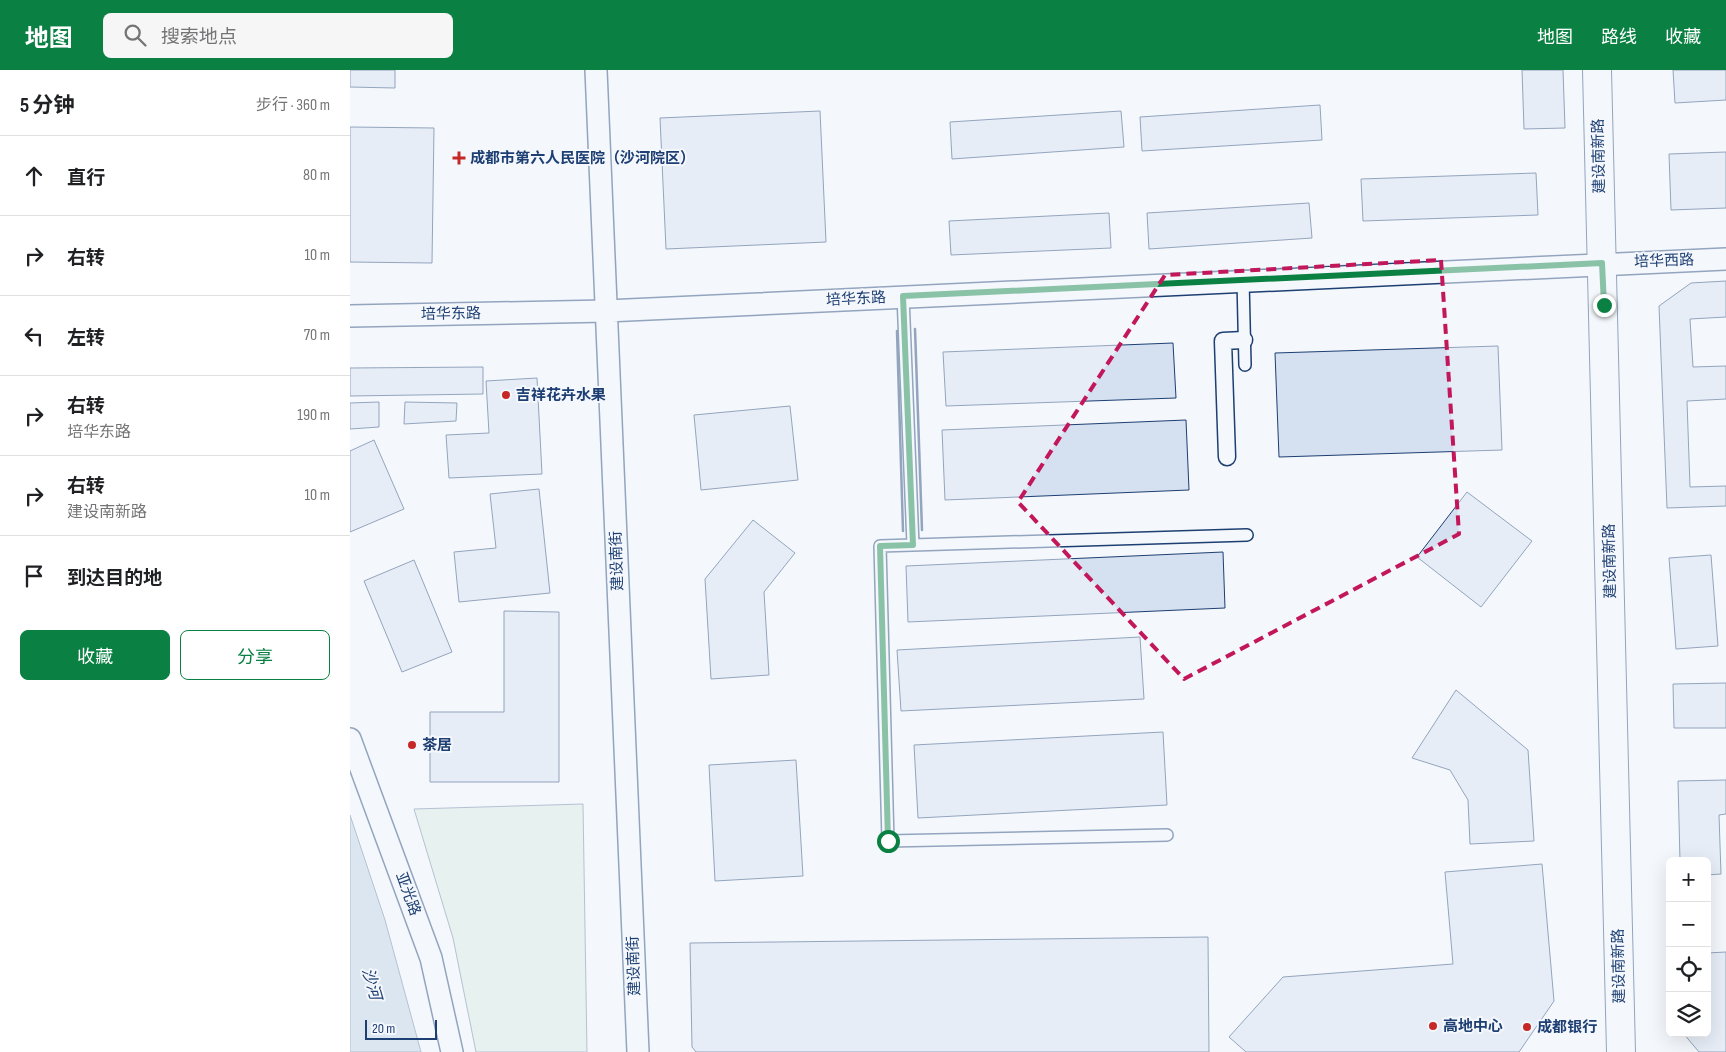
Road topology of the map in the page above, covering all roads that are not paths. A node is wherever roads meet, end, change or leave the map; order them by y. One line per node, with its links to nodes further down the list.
1 (596, 70): 7 (street, 建设南街)
2 (1597, 70): 4 (street, 建设南新路)
3 (1726, 259): 4 (street, 培华西路)
4 (1602, 263): 5 (street, 培华东路); 18 (street, 建设南新路)
5 (1243, 280): 6 (street, 培华东路); 9 (lane)
6 (903, 296): 7 (street, 培华东路); 13 (lane)
7 (606, 310): 8 (street, 培华东路); 17 (street, 建设南街)
8 (350, 316)
9 (1244, 340): 10 (lane); 11 (street)
10 (1245, 365)
11 (1226, 457)
12 (1247, 535): 13 (lane)
13 (913, 545): 15 (lane)
14 (350, 739): 16 (street, 亚光路)
15 (1167, 835)
16 (452, 1052)
17 (638, 1052)
18 (1621, 1052)

